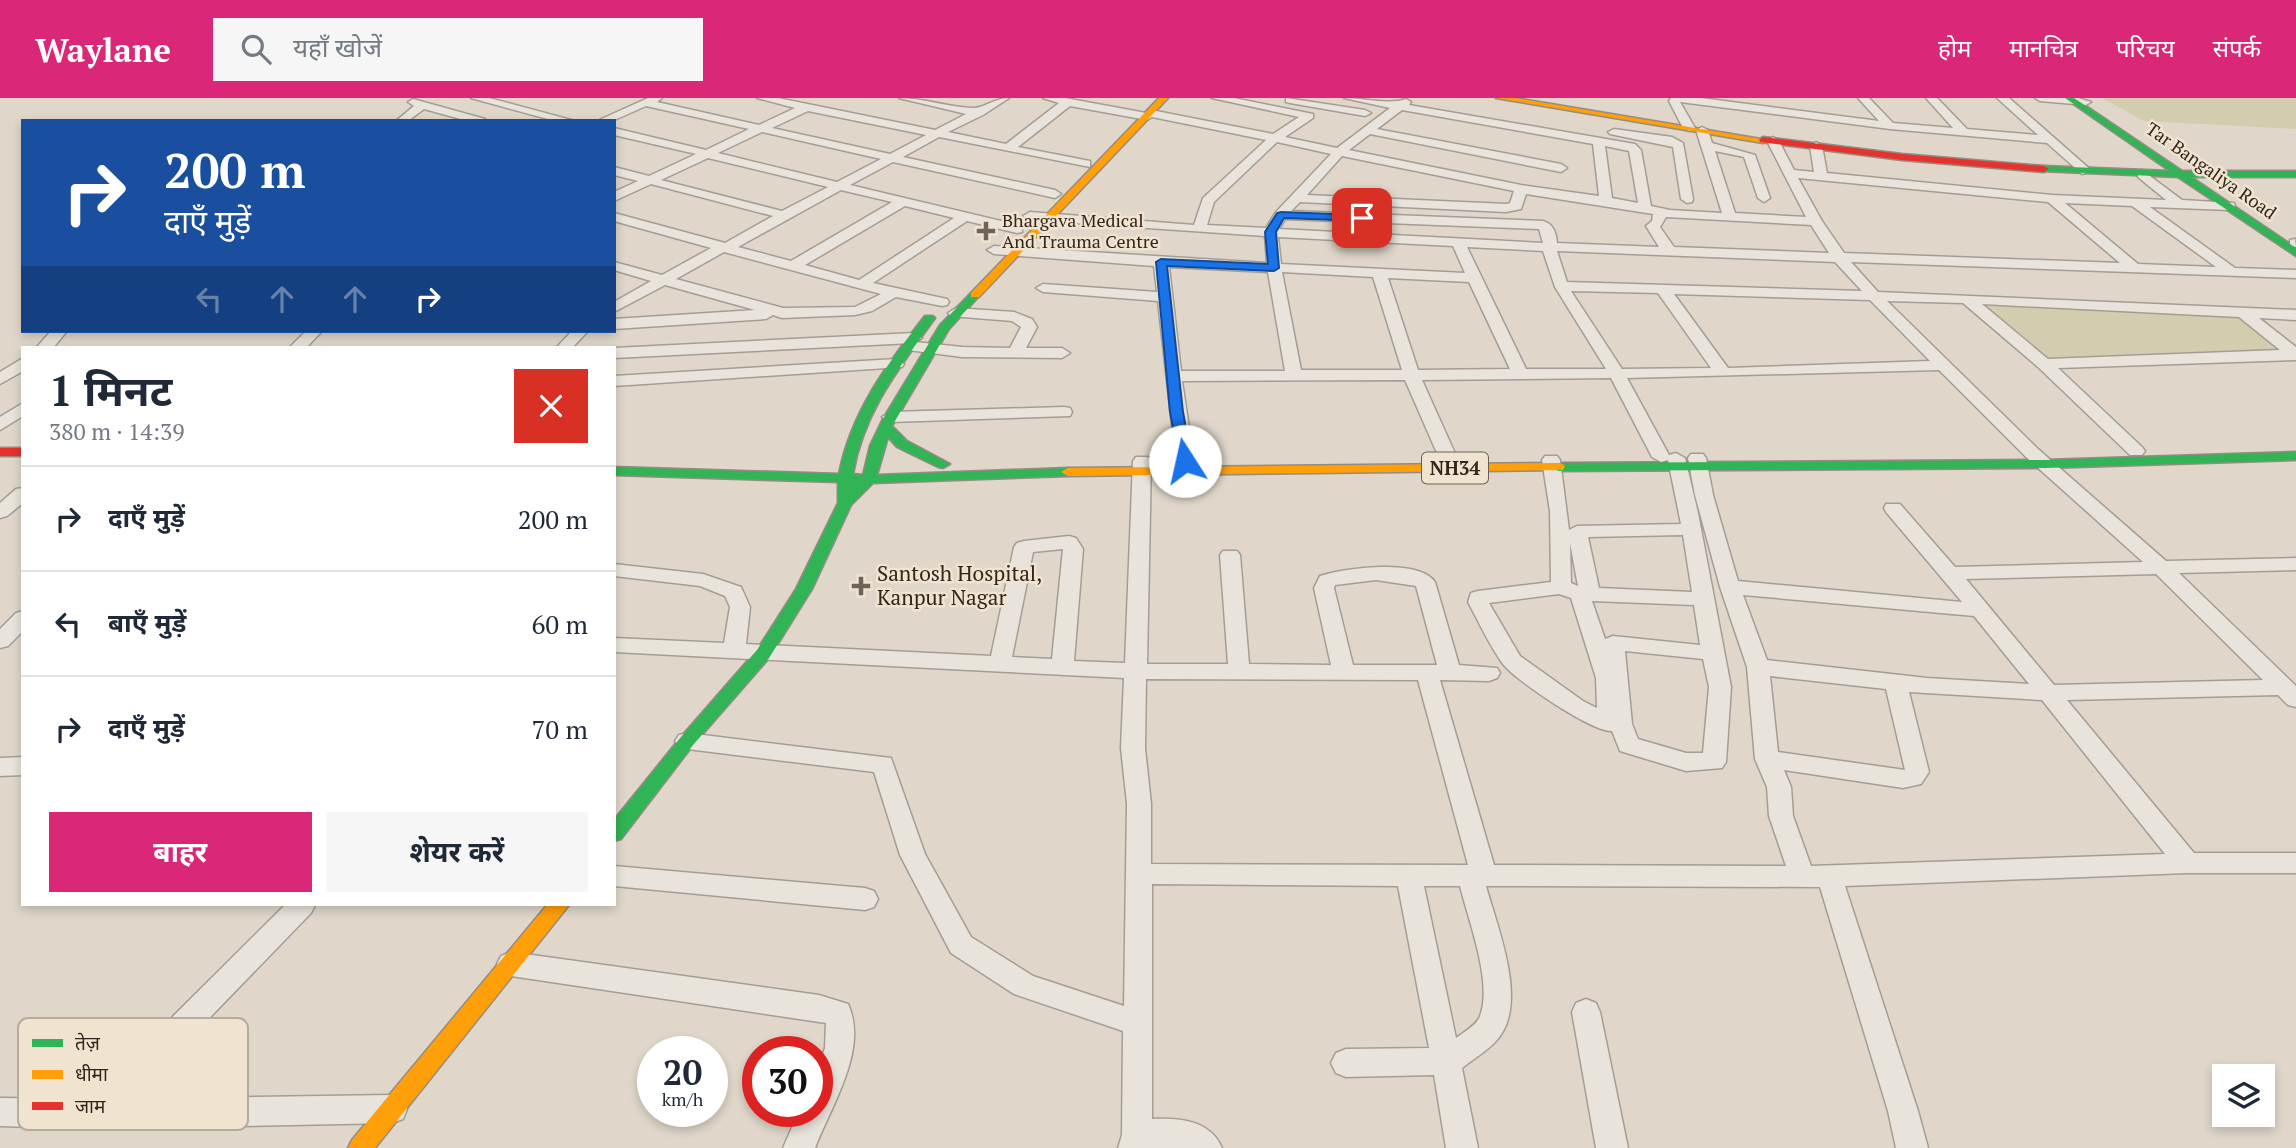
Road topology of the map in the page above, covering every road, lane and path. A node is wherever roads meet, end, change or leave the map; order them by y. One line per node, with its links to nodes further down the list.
1 (480, 98): 26 (street); 33 (street)
2 (629, 98): 20 (street)
3 (762, 98): 24 (street)
4 (825, 98): 24 (street)
5 (904, 98): 27 (street)
6 (1004, 98): 27 (street)
7 (1048, 98): 22 (street)
8 (1164, 98): 25 (main road)
9 (1217, 98): 28 (street)
10 (1278, 98): 36 (street)
11 (1349, 98): 21 (street)
12 (1500, 98): 18 (main road)
13 (1796, 98): 29 (street)
14 (1863, 98): 37 (street)
15 (1931, 98): 41 (street)
16 (2002, 98): 48 (street)
17 (2040, 98): 19 (street)
18 (1531, 100): 43 (main road)
19 (2077, 100): 69 (main road, Tar Bangaliya Road)
20 (650, 101): 34 (street); 39 (street)
21 (1408, 101): 36 (street); 44 (street); 80 (street)
22 (1068, 102): 25 (street); 52 (street)
23 (1727, 102): 29 (street); 43 (street)
24 (806, 107): 39 (street); 42 (street)
25 (1145, 111): 46 (street); 59 (main road); 94 (main road)
26 (451, 113): 30 (street); 31 (street); 32 (street)
27 (979, 113): 42 (street)
28 (1308, 115): 36 (street); 46 (street)
29 (1813, 117): 37 (street)
30 (403, 119)
31 (439, 119)
32 (474, 119)
33 (562, 119)
34 (607, 119)
35 (1419, 123): 36 (street); 38 (street); 45 (street)
36 (1376, 124): 45 (street); 47 (street)
37 (1890, 126): 41 (street)
38 (1446, 127)
39 (760, 130): 55 (street); 57 (street)
40 (616, 131): 55 (street)
41 (1964, 133): 48 (street)
42 (937, 134): 52 (street); 57 (street)
43 (1699, 134): 49 (main road); 79 (street); 93 (street)
44 (1559, 135): 50 (street); 54 (street)
45 (1399, 136): 51 (street)
46 (1275, 138): 53 (street); 98 (street)
47 (1354, 140): 53 (street); 56 (street)
48 (2050, 140): 62 (street)
49 (1773, 141): 58 (main road); 64 (street)
50 (1599, 142): 83 (street); 88 (street)
51 (1448, 146): 54 (street); 56 (street)
52 (1009, 148): 59 (street)
53 (1340, 150): 61 (street); 78 (street)
54 (1524, 151): 60 (street)
55 (709, 154): 70 (street); 72 (street)
56 (1434, 156): 61 (street); 65 (street)
57 (889, 159): 72 (street); 75 (street)
58 (1830, 159): 62 (main road); 68 (street); 74 (street)
59 (1086, 164): 75 (main road)
60 (1539, 164): 65 (street); 76 (street)
61 (1423, 168): 71 (street)
62 (2086, 171): 66 (main road)
63 (616, 172): 70 (street)
64 (1789, 173): 68 (street); 99 (street)
65 (1524, 174): 73 (street)
66 (2142, 174): 69 (main road); 74 (street)
67 (2296, 174): 69 (main road)
68 (1821, 176): 81 (street)
69 (2192, 176): 86 (main road, Tar Bangaliya Road); 103 (main road, Tar Bangaliya Road)
70 (651, 181): 77 (street); 89 (street)
71 (1493, 183): 73 (street); 87 (street)
72 (838, 186): 82 (street); 89 (street)
73 (1515, 187): 76 (street); 87 (street)
74 (2164, 192): 85 (street)
75 (1055, 194): 92 (main road)
76 (1564, 195): 83 (street)
77 (616, 196)
78 (1296, 198): 87 (street); 90 (street)
79 (1764, 198)
80 (1687, 199)
81 (2052, 199): 84 (street); 114 (street)
82 (903, 201): 91 (street); 111 (street)
83 (1606, 201): 88 (street)
84 (2135, 202): 85 (street); 115 (street)
85 (2179, 204): 86 (street)
86 (2230, 206): 103 (main road, Tar Bangaliya Road)
87 (1482, 207)
88 (1652, 210): 93 (street); 96 (street)
89 (784, 215): 104 (street)
90 (1281, 215): 100 (street); 105 (street)
91 (965, 216): 97 (street); 120 (street)
92 (1030, 216): 94 (street); 97 (main road)
93 (1730, 217): 99 (street)
94 (1050, 218): 98 (street); 107 (main road)
95 (616, 219): 104 (street)
96 (1653, 226): 101 (street); 106 (street)
97 (1017, 229): 108 (main road)
98 (1199, 229): 100 (street)
99 (1817, 231): 109 (street)
100 (1270, 232): 102 (street); 113 (street)
101 (1785, 234)
102 (1458, 242): 105 (street); 118 (street)
103 (2296, 245)
104 (724, 247): 111 (street); 119 (street)
105 (1548, 247): 106 (street); 121 (street)
106 (1669, 251): 109 (street)
107 (1016, 252): 108 (street); 110 (street); 131 (main road)
108 (989, 254)
109 (1839, 257): 114 (street); 125 (street)
110 (1161, 262): 113 (street); 126 (street)
111 (793, 266): 120 (street)
112 (616, 267): 119 (street)
113 (1274, 268): 116 (street); 157 (street)
114 (2134, 268): 115 (street)
115 (2232, 272): 117 (street)
116 (1379, 273): 118 (street); 154 (street)
117 (2296, 274)
118 (1474, 278): 155 (street)
119 (661, 280): 129 (street); 130 (street)
120 (861, 285): 124 (street)
121 (1562, 286): 123 (street); 156 (street)
122 (1043, 288): 126 (street)
123 (1664, 291): 125 (street); 153 (street)
124 (894, 292): 127 (street); 130 (street)
125 (1874, 296): 128 (street); 152 (street)
126 (1165, 297): 160 (street)
127 (946, 298): 139 (main road)
128 (1967, 299): 132 (street); 151 (street)
129 (616, 306)
130 (782, 313): 134 (street)
131 (956, 313): 144 (main road); 146 (street)
132 (2244, 313): 133 (street); 148 (street)
133 (2296, 316)
134 (683, 320): 135 (street); 143 (street)
135 (616, 324)
136 (58, 333): 140 (street)
137 (312, 333): 141 (street)
138 (578, 333): 142 (street)
139 (911, 342): 143 (street); 144 (street); 150 (main road)
140 (46, 346)
141 (299, 346)
142 (566, 346)
143 (676, 349): 145 (street)
144 (929, 349): 146 (street); 166 (main road)
145 (616, 353)
146 (1015, 353): 147 (street)
147 (1062, 353)
148 (2296, 355): 151 (street)
149 (21, 364): 158 (street)
150 (896, 364): 161 (street); 184 (main road)
151 (2044, 364): 169 (street)
152 (1944, 365): 153 (street); 173 (street)
153 (1723, 373): 156 (street)
154 (1411, 374): 155 (street); 157 (street); 175 (street)
155 (1520, 374): 156 (street)
156 (1617, 374): 178 (street)
157 (1294, 375): 160 (street)
158 (2, 376): 159 (street)
159 (21, 376)
160 (1173, 376): 177 (street)
161 (616, 381)
162 (0, 408): 163 (street)
163 (21, 408)
164 (21, 409): 167 (street)
165 (1064, 412): 166 (street)
166 (888, 422): 181 (main road); 185 (main road)
167 (0, 425)
168 (2296, 445): 169 (main road, NH34)
169 (2136, 451): 173 (main road, NH34)
170 (0, 452): 171 (main road)
171 (21, 452)
172 (2296, 456): 173 (main road, NH34)
173 (2039, 459): 178 (main road, NH34); 193 (street)
174 (0, 460): 176 (main road)
175 (1449, 460): 177 (main road, NH34); 180 (main road, NH34)
176 (21, 461)
177 (1185, 461): 182 (main road, NH34)
178 (1682, 461): 180 (main road, NH34); 190 (street); 197 (street)
179 (616, 462): 184 (main road, NH34)
180 (1552, 463): 182 (main road, NH34); 196 (street)
181 (943, 464): 182 (main road, NH34); 185 (main road, NH34)
182 (1142, 466): 185 (main road, NH34); 209 (street)
183 (616, 471): 184 (main road, NH34)
184 (844, 471): 185 (main road, NH34); 187 (main road)
185 (870, 472): 187 (main road)
186 (21, 495): 189 (street)
187 (845, 503): 205 (main road)
188 (1893, 508): 195 (street)
189 (0, 512)
190 (1692, 529): 198 (street); 198 (street)
191 (1230, 555): 210 (street)
192 (2296, 564): 193 (street)
193 (2162, 569): 195 (street); 216 (street)
194 (616, 570): 203 (street)
195 (1950, 573): 199 (street)
196 (1561, 587): 196 (street)
197 (1730, 587): 199 (street); 207 (street)
198 (1703, 599): 204 (street)
199 (1980, 610): 215 (street)
200 (21, 621): 201 (street)
201 (0, 641)
202 (616, 645): 203 (street)
203 (734, 652): 205 (street)
204 (1712, 653): 204 (street)
205 (763, 654): 206 (street); 217 (main road)
206 (1000, 665): 208 (street); 208 (street)
207 (1758, 667): 214 (street); 218 (street)
208 (1062, 668): 209 (street)
209 (1134, 671): 210 (street); 224 (street)
210 (1238, 671): 211 (street)
211 (1345, 672): 212 (street); 212 (street)
212 (1439, 673): 213 (street); 226 (street)
213 (1489, 673)
214 (1896, 683): 215 (street); 218 (street)
215 (2048, 693): 216 (street); 222 (street)
216 (2290, 693)
217 (687, 741): 221 (main road); 235 (street)
218 (1767, 760): 228 (street)
219 (21, 766): 220 (street)
220 (0, 767)
221 (616, 831)
222 (2187, 863): 223 (street); 228 (street)
223 (2296, 863)
224 (1139, 874): 225 (street); 235 (street)
225 (1409, 875): 226 (street); 236 (street)
226 (1477, 875): 228 (street); 236 (street)
227 (616, 876): 229 (street)
228 (1815, 876): 250 (street)
229 (865, 899)
230 (301, 906): 234 (street)
231 (558, 906): 232 (main road)
232 (511, 964): 238 (street); 239 (main road)
233 (1586, 1012): 249 (street)
234 (191, 1018)
235 (1136, 1023): 244 (street)
236 (1448, 1061): 237 (street); 248 (street)
237 (1346, 1063)
238 (833, 1064)
239 (392, 1109): 240 (street); 245 (main road)
240 (248, 1111)
241 (0, 1112): 242 (street)
242 (18, 1112)
243 (808, 1127): 246 (street)
244 (1135, 1142): 247 (street)
245 (360, 1148)
246 (800, 1148)
247 (1206, 1148)
248 (1462, 1148)
249 (1612, 1148)
250 (1912, 1148)

